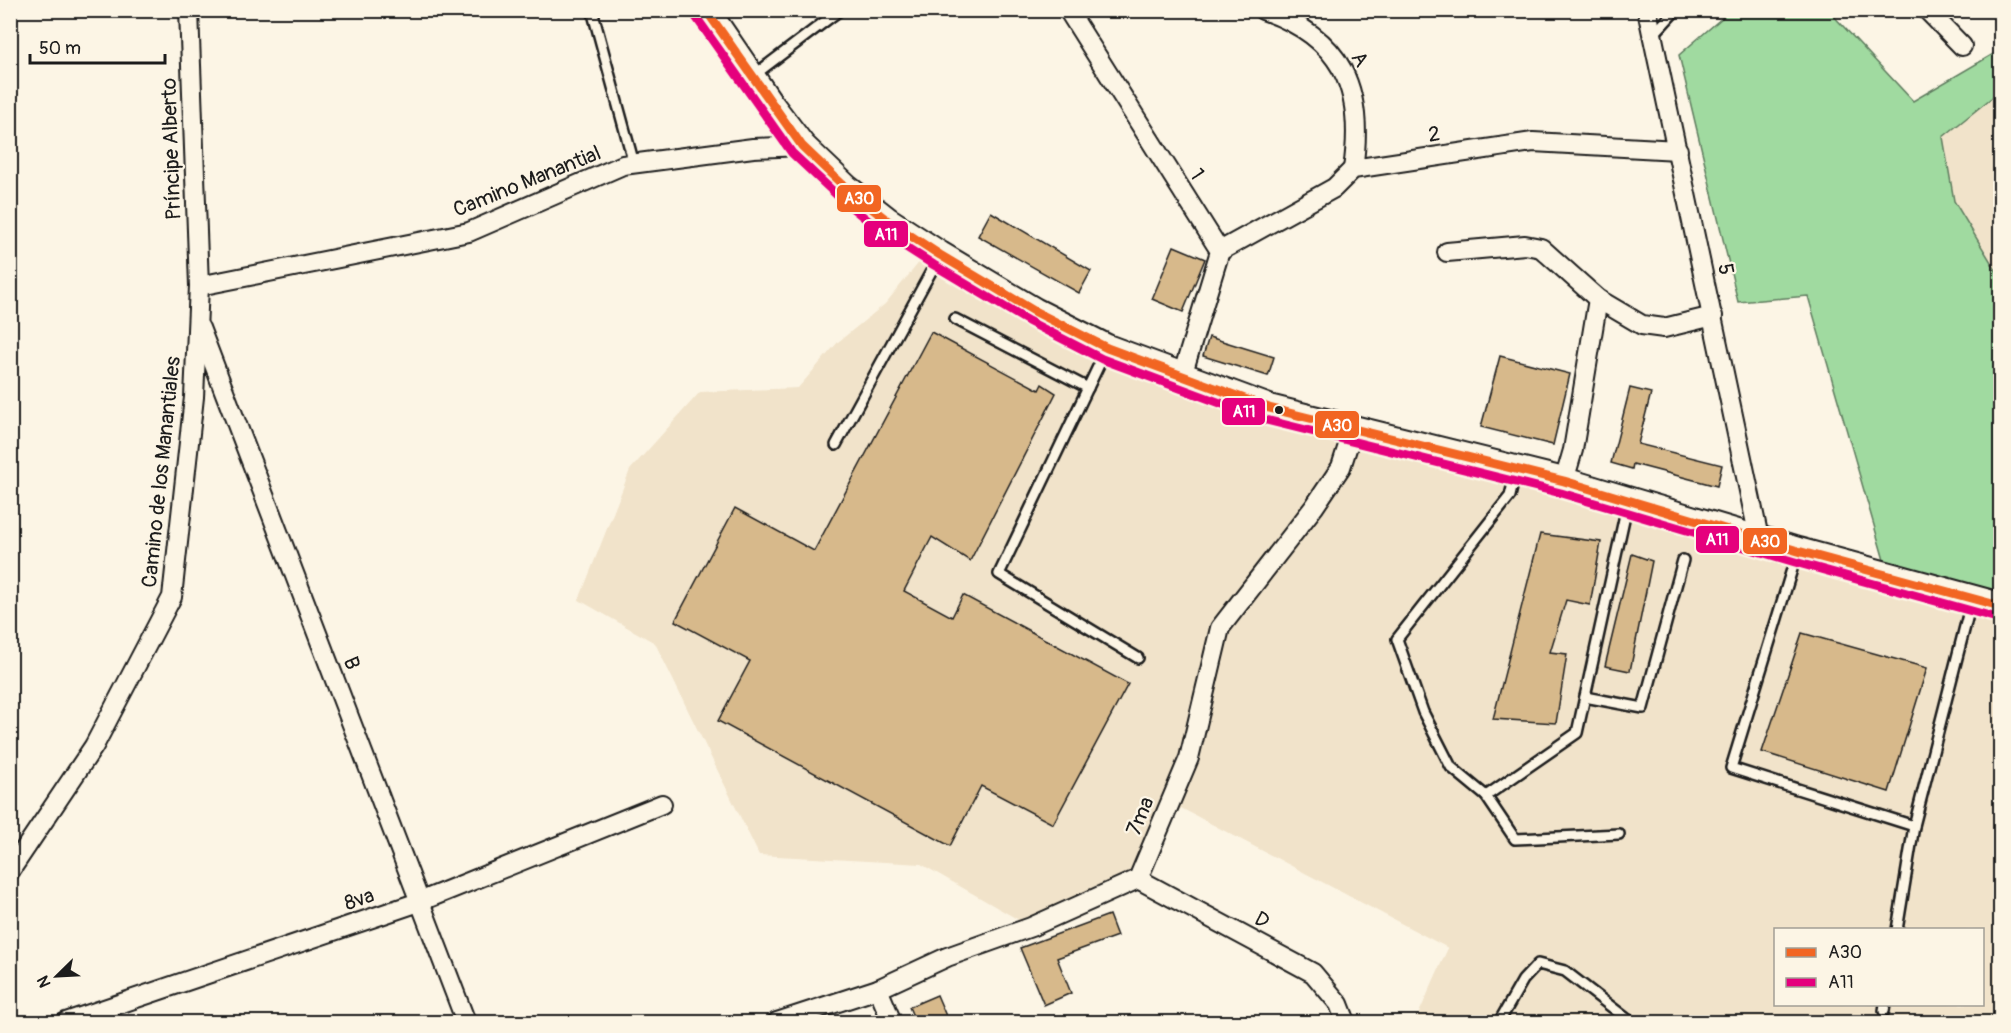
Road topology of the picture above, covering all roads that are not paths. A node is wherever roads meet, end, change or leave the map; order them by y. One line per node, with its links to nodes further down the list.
1 (189, 10): 20 (street, Príncipe Alberto)
2 (592, 10): 15 (lane)
3 (706, 10): 12 (main road)
4 (840, 10): 12 (lane)
5 (1068, 10): 17 (street, 1)
6 (1263, 10): 16 (street, A)
7 (1647, 10): 10 (street, 5)
8 (1676, 10): 10 (lane)
9 (1927, 10): 11 (street)
10 (1652, 35): 14 (street, 5)
11 (1962, 46)
12 (752, 77): 13 (main road)
13 (802, 146): 15 (street, Camino Manantial); 19 (main road)
14 (1678, 150): 16 (street, 2); 22 (street, 5)
15 (634, 164): 20 (street, Camino Manantial)
16 (1353, 169): 17 (street)
17 (1220, 251): 26 (street)
18 (1448, 252): 21 (street)
19 (940, 255): 25 (main road); 29 (lane)
20 (199, 286): 24 (street, Camino de los Manantiales)
21 (1598, 299): 22 (street); 31 (street)
22 (1713, 316): 33 (street, 5)
23 (956, 319): 27 (lane)
24 (197, 320): 44 (street, Camino de los Manantiales); 46 (street, B)
25 (1107, 348): 26 (main road); 27 (lane)
26 (1182, 375): 28 (main road)
27 (1088, 388): 38 (lane)
28 (1353, 430): 30 (main road); 45 (street, 7ma)
29 (836, 445)
30 (1517, 469): 31 (main road); 40 (lane)
31 (1564, 481): 32 (main road)
32 (1628, 501): 33 (main road); 39 (lane)
33 (1759, 538): 34 (main road)
34 (1798, 551): 36 (main road); 42 (lane)
35 (1683, 560): 39 (lane)
36 (1972, 599): 37 (main road); 42 (lane)
37 (2001, 606)
38 (1138, 657)
39 (1585, 697): 40 (lane)
40 (1486, 796): 43 (lane)
41 (662, 804): 46 (street, 8va)
42 (1914, 826): 47 (lane)
43 (1619, 834)
44 (10, 871)
45 (1138, 879): 48 (street); 49 (street, D)
46 (419, 902): 50 (street, 8va); 51 (street, B)
47 (1897, 928)
48 (878, 989): 52 (street); 53 (street)
49 (1346, 1022)
50 (66, 1023)
51 (466, 1023)
52 (777, 1023)
53 (892, 1023)
54 (1499, 1023): 55 (lane)
55 (1631, 1023)

